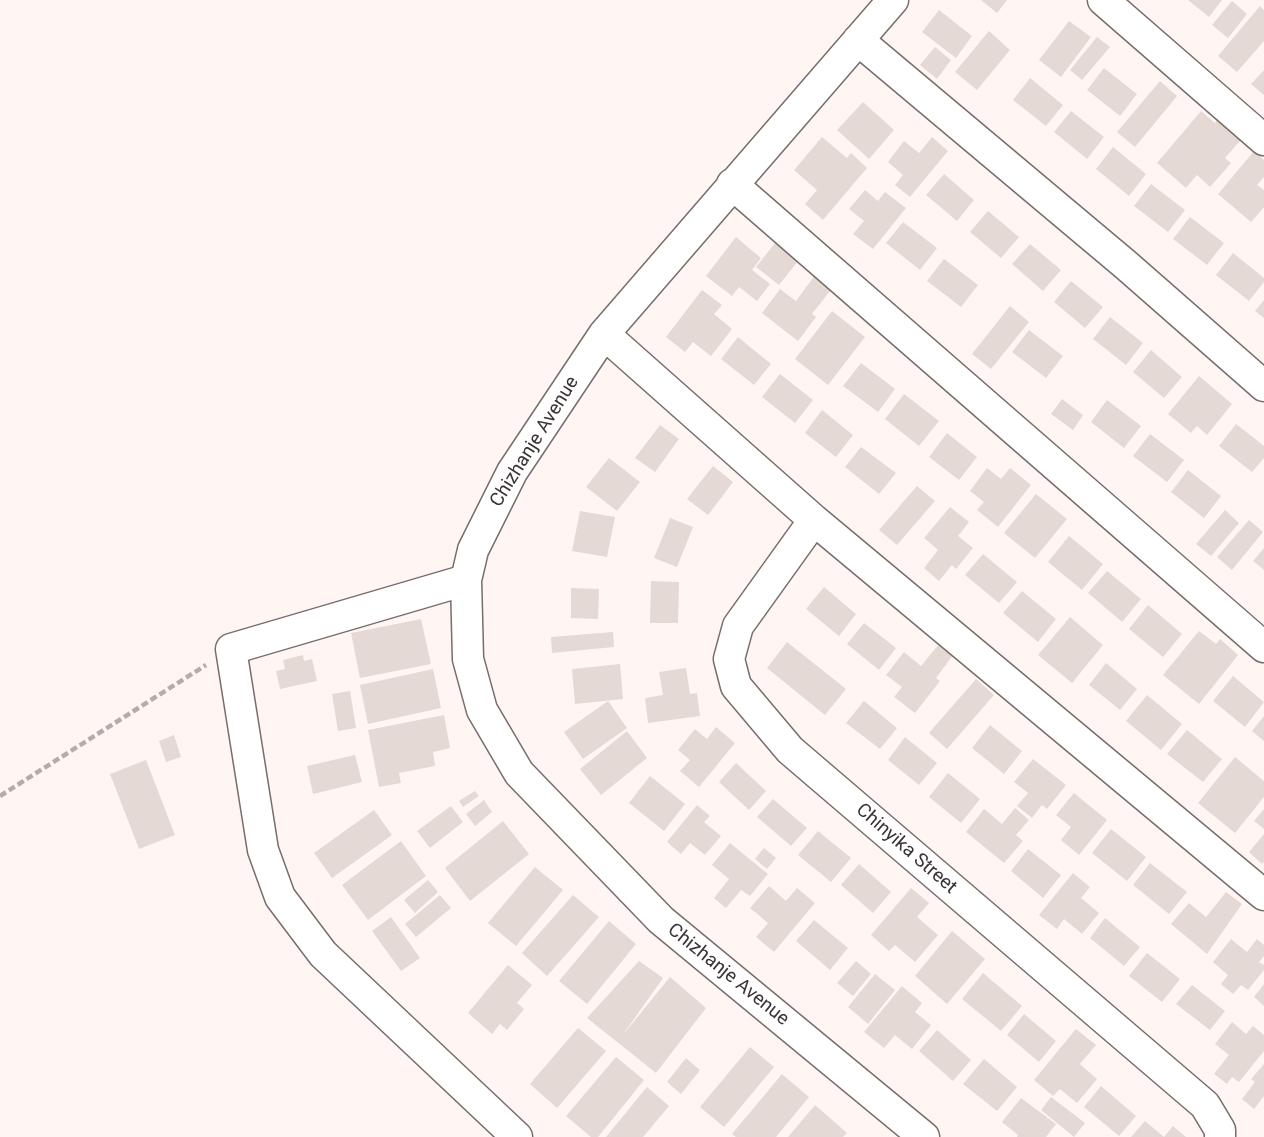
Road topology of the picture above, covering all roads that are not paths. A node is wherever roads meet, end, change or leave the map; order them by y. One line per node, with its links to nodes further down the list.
1 (893, 0): 3 (street, Chizhanje Avenue)
2 (1103, 0): 4 (street)
3 (858, 40): 5 (street, Chizhanje Avenue); 7 (street)
4 (1264, 140)
5 (732, 184): 6 (street, Chizhanje Avenue); 10 (street)
6 (604, 334): 8 (street); 9 (street, Chizhanje Avenue)
7 (1264, 386)
8 (814, 520): 11 (street); 14 (street, Chinyika Street)
9 (466, 580): 12 (street); 13 (street, Chizhanje Avenue)
10 (1264, 647)
11 (1264, 895)
12 (517, 1137)
13 (925, 1137)
14 (1220, 1137)

